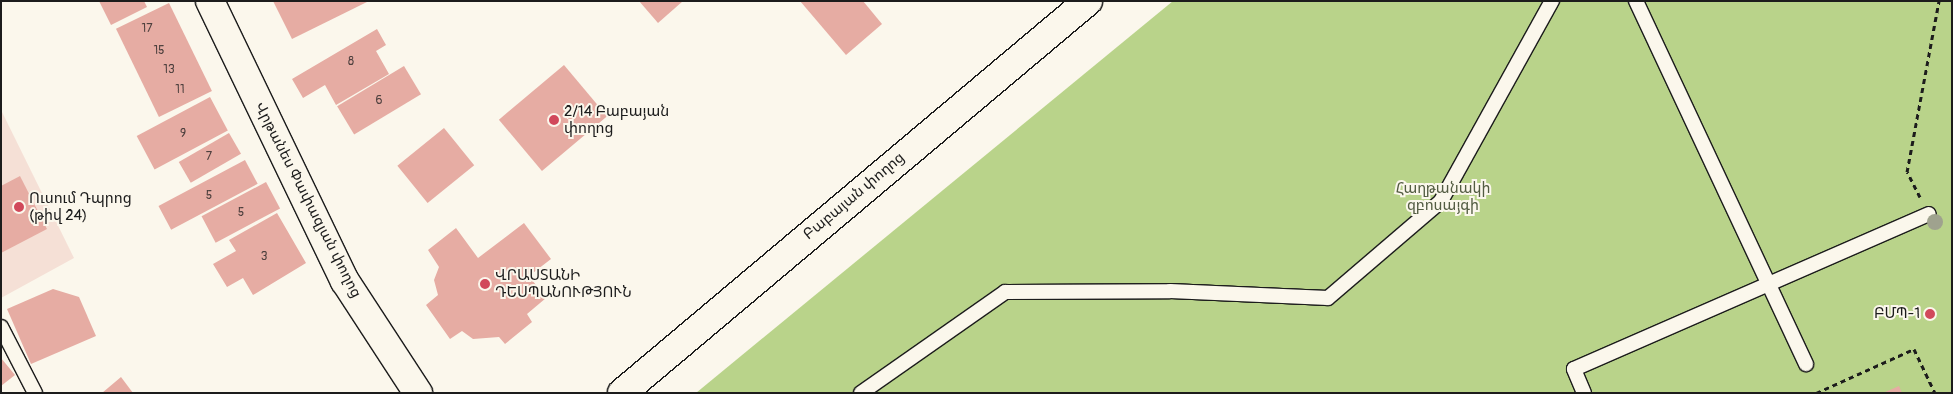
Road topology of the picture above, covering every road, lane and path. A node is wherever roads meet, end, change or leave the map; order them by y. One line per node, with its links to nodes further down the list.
1 (210, 1): 11 (street, Վրթանես Փափազյան փողոց)
2 (1088, 1): 14 (street, Բաբայան փողոց)
3 (1552, 1): 15 (lane)
4 (1636, 1): 7 (lane)
5 (1938, 1): 6 (path)
6 (1929, 214): 7 (lane)
7 (1768, 284): 9 (lane); 16 (lane)
8 (1, 327): 13 (lane)
9 (1806, 364)
10 (1816, 387): 12 (path)
11 (410, 390)
12 (1818, 392): 17 (path)
13 (35, 393)
14 (622, 393)
15 (861, 393)
16 (1584, 393)
17 (1935, 393)

